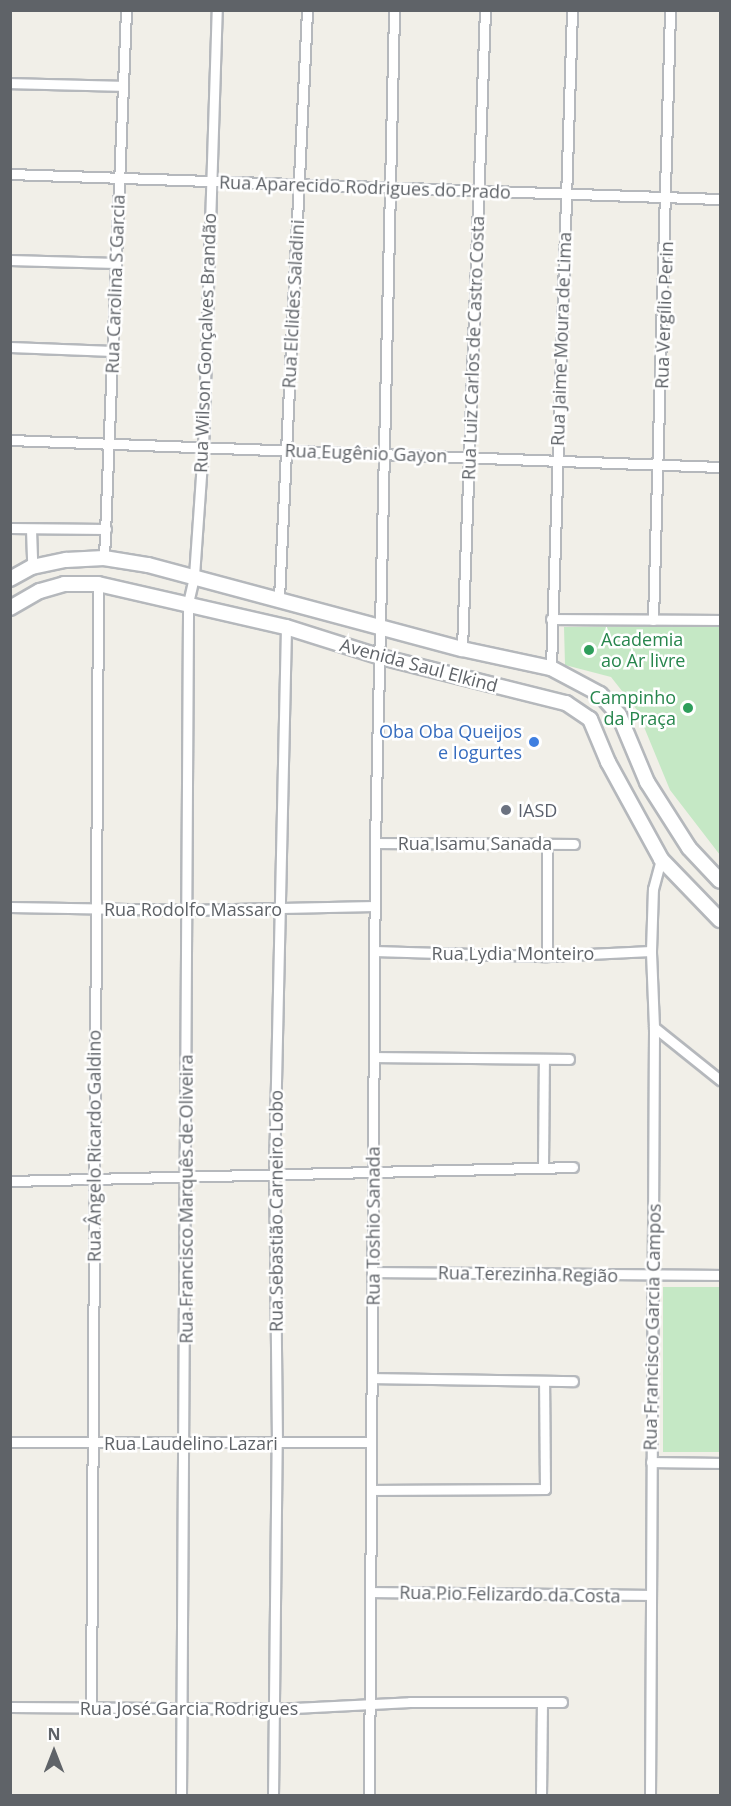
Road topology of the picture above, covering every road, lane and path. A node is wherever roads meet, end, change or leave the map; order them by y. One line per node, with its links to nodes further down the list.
1 (126, 10): 9 (street, Rua Carolina S Garcia)
2 (217, 10): 12 (street, Rua Wilson Gonçalves Brandão)
3 (306, 10): 13 (street, Rua Elclides Saladini)
4 (394, 10): 14 (street, Rua Toshio Sanada)
5 (485, 10): 15 (street, Rua Luiz Carlos de Castro Costa)
6 (572, 10): 16 (street, Rua Jaime Moura de Lima)
7 (669, 10): 17 (street, Rua Vergílio Perin)
8 (10, 83): 9 (street)
9 (123, 86): 11 (street, Rua Carolina S Garcia)
10 (10, 174): 11 (street, Rua Aparecido Rodrigues do Prado)
11 (120, 178): 12 (street, Rua Aparecido Rodrigues do Prado); 20 (street, Rua Carolina S Garcia)
12 (210, 182): 13 (street, Rua Aparecido Rodrigues do Prado); 25 (street, Rua Wilson Gonçalves Brandão)
13 (299, 184): 14 (street, Rua Aparecido Rodrigues do Prado); 26 (street, Rua Elclides Saladini)
14 (388, 188): 15 (street, Rua Aparecido Rodrigues do Prado); 27 (street, Rua Toshio Sanada)
15 (480, 192): 16 (street, Rua Aparecido Rodrigues do Prado); 28 (street, Rua Luiz Carlos de Castro Costa)
16 (567, 195): 17 (street, Rua Aparecido Rodrigues do Prado); 29 (street, Rua Jaime Moura de Lima)
17 (667, 197): 18 (street, Rua Aparecido Rodrigues do Prado); 30 (street, Rua Vergílio Perin)
18 (720, 199)
19 (10, 260): 20 (street)
20 (116, 263): 22 (street, Rua Carolina S Garcia)
21 (10, 347): 22 (street)
22 (113, 351): 24 (street, Rua Carolina S Garcia)
23 (10, 440): 24 (street, Rua Eugênio Gayon)
24 (110, 444): 25 (street, Rua Eugênio Gayon); 34 (street, Rua Carolina S Garcia)
25 (203, 448): 26 (street, Rua Eugênio Gayon); 37 (street, Rua Wilson Gonçalves Brandão)
26 (286, 450): 27 (street, Rua Eugênio Gayon); 40 (street, Rua Elclides Saladini)
27 (381, 454): 28 (street, Rua Eugênio Gayon); 47 (street, Rua Toshio Sanada)
28 (469, 457): 29 (street, Rua Eugênio Gayon); 48 (street, Rua Luiz Carlos de Castro Costa)
29 (557, 461): 30 (street, Rua Eugênio Gayon); 43 (street, Rua Jaime Moura de Lima)
30 (660, 464): 31 (street, Rua Eugênio Gayon); 44 (street, Rua Vergílio Perin)
31 (720, 467)
32 (10, 528): 33 (street)
33 (31, 529): 34 (street); 36 (street)
34 (105, 529): 35 (street, Rua Carolina S Garcia)
35 (104, 558): 36 (main road, Avenida Saul Elkind); 37 (main road, Avenida Saul Elkind)
36 (32, 567): 38 (main road, Avenida Saul Elkind)
37 (194, 576): 40 (main road, Avenida Saul Elkind); 41 (street, Rua Wilson Gonçalves Brandão)
38 (10, 579)
39 (98, 584): 41 (main road, Avenida Saul Elkind); 42 (main road, Avenida Saul Elkind); 60 (street, Rua Ângelo Ricardo Galdino)
40 (279, 598): 47 (main road, Avenida Saul Elkind)
41 (188, 603): 46 (main road, Avenida Saul Elkind); 62 (street, Rua Francisco Marquês de Oliveira)
42 (10, 608)
43 (551, 619): 44 (street); 50 (street, Rua Jaime Moura de Lima)
44 (653, 620): 45 (street)
45 (720, 620)
46 (286, 627): 49 (main road, Avenida Saul Elkind); 61 (street, Rua Sebastião Carneiro Lobo)
47 (379, 627): 48 (main road, Avenida Saul Elkind); 49 (street, Rua Toshio Sanada)
48 (462, 649): 50 (main road, Avenida Saul Elkind)
49 (381, 657): 52 (main road, Avenida Saul Elkind); 53 (street, Rua Toshio Sanada)
50 (552, 668): 51 (main road, Avenida Saul Elkind)
51 (630, 742): 52 (main road); 57 (main road, Avenida Saul Elkind)
52 (605, 754): 56 (main road, Avenida Saul Elkind)
53 (375, 843): 54 (street, Rua Isamu Sanada); 58 (street, Rua Toshio Sanada)
54 (547, 844): 55 (street, Rua Isamu Sanada); 66 (street)
55 (574, 844)
56 (661, 859): 63 (main road, Avenida Saul Elkind); 65 (street, Rua Francisco Garcia Campos)
57 (719, 877)
58 (375, 906): 61 (street, Rua Rodolfo Massaro); 64 (street, Rua Toshio Sanada)
59 (10, 907): 60 (street, Rua Rodolfo Massaro)
60 (95, 909): 62 (street, Rua Rodolfo Massaro); 77 (street, Rua Ângelo Ricardo Galdino)
61 (280, 909): 62 (street, Rua Rodolfo Massaro); 74 (street, Rua Sebastião Carneiro Lobo)
62 (187, 910): 76 (street, Rua Francisco Marquês de Oliveira)
63 (720, 920)
64 (374, 951): 66 (street, Rua Lydia Monteiro); 68 (street, Rua Toshio Sanada)
65 (651, 951): 66 (street, Rua Lydia Monteiro); 67 (street, Rua Francisco Garcia Campos)
66 (547, 956)
67 (654, 1027): 71 (street); 81 (street, Rua Francisco Garcia Campos)
68 (374, 1057): 69 (street); 75 (street, Rua Toshio Sanada)
69 (544, 1059): 70 (street); 72 (street)
70 (569, 1059)
71 (720, 1080)
72 (543, 1166): 73 (street); 75 (street)
73 (573, 1167)
74 (274, 1173): 75 (street); 76 (street); 88 (street, Rua Sebastião Carneiro Lobo)
75 (373, 1173): 79 (street, Rua Toshio Sanada)
76 (185, 1175): 77 (street); 86 (street, Rua Francisco Marquês de Oliveira)
77 (93, 1178): 78 (street); 87 (street, Rua Ângelo Ricardo Galdino)
78 (10, 1181)
79 (372, 1272): 81 (street, Rua Terezinha Região); 82 (street, Rua Toshio Sanada)
80 (720, 1275): 81 (street, Rua Terezinha Região)
81 (653, 1276): 90 (street, Rua Francisco Garcia Campos)
82 (372, 1378): 83 (street); 89 (street, Rua Toshio Sanada)
83 (544, 1381): 84 (street); 92 (street)
84 (573, 1381)
85 (10, 1442): 87 (street, Rua Laudelino Lazari)
86 (186, 1442): 87 (street, Rua Laudelino Lazari); 88 (street, Rua Laudelino Lazari); 100 (street, Rua Francisco Marquês de Oliveira)
87 (93, 1443): 98 (street, Rua Ângelo Ricardo Galdino)
88 (277, 1443): 89 (street, Rua Laudelino Lazari); 101 (street, Rua Sebastião Carneiro Lobo)
89 (371, 1443): 92 (street, Rua Toshio Sanada)
90 (651, 1462): 91 (street); 94 (street, Rua Francisco Garcia Campos)
91 (720, 1463)
92 (371, 1490): 93 (street, Rua Toshio Sanada)
93 (370, 1592): 94 (street, Rua Pio Felizardo da Costa); 99 (street, Rua Toshio Sanada)
94 (651, 1595): 106 (street, Rua Francisco Garcia Campos)
95 (542, 1702): 96 (street, Rua José Garcia Rodrigues); 99 (street, Rua José Garcia Rodrigues); 105 (street)
96 (561, 1702)
97 (10, 1707): 98 (street, Rua José Garcia Rodrigues)
98 (91, 1707): 100 (street, Rua José Garcia Rodrigues)
99 (368, 1707): 101 (street, Rua José Garcia Rodrigues); 104 (street, Rua Toshio Sanada)
100 (183, 1708): 101 (street, Rua José Garcia Rodrigues); 102 (street, Rua Francisco Marquês de Oliveira)
101 (274, 1708): 103 (street, Rua Sebastião Carneiro Lobo)
102 (181, 1796)
103 (273, 1796)
104 (369, 1796)
105 (541, 1796)
106 (650, 1796)

